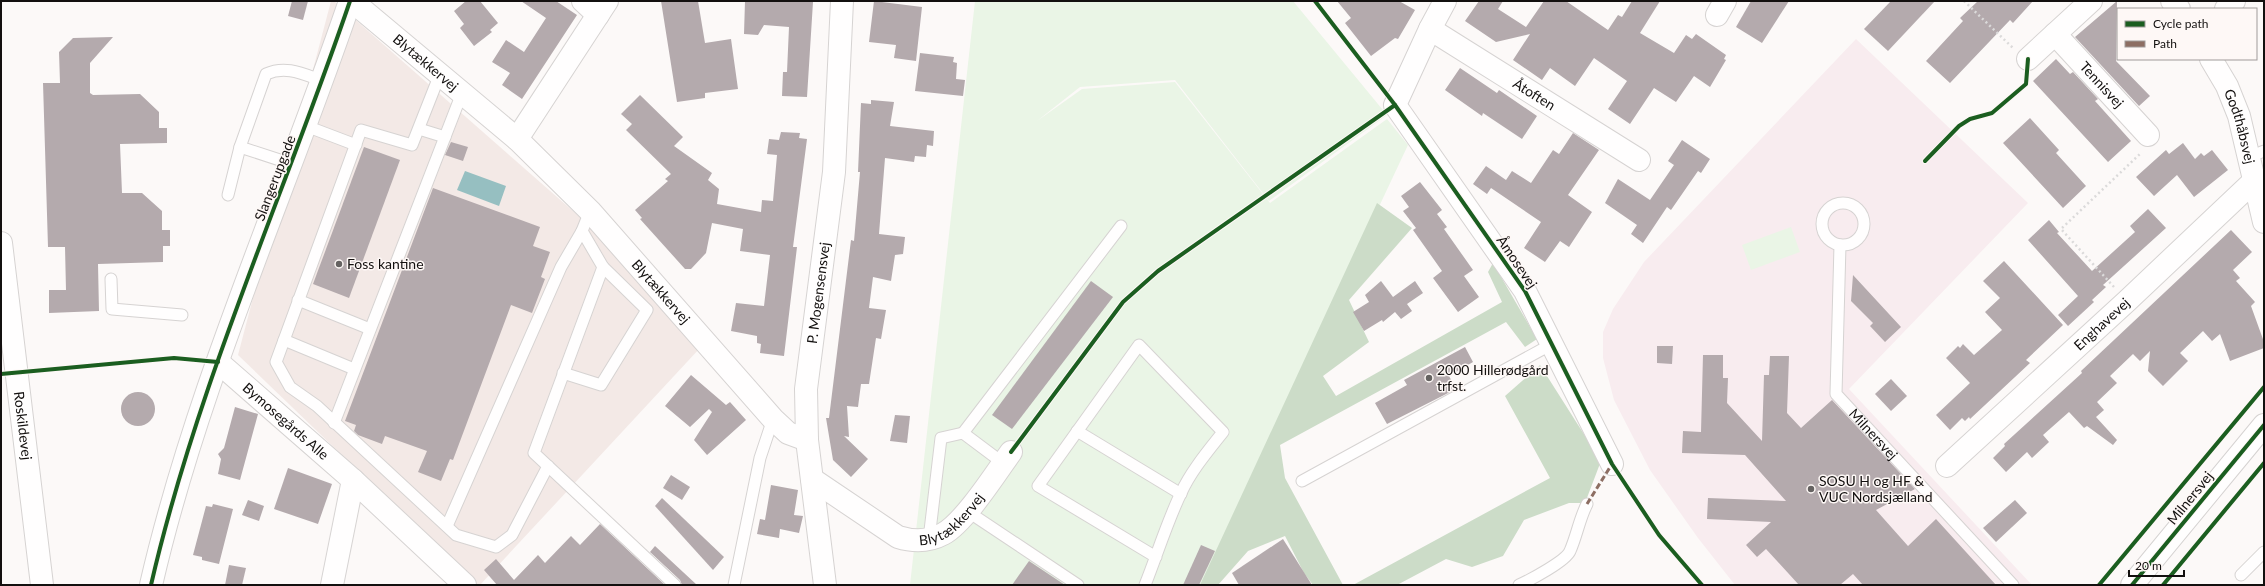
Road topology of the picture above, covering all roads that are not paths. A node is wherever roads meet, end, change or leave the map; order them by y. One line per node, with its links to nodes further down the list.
1 (351, 1): 10 (street, Blytækkervej); 11 (street, Slangerupgade)
2 (842, 1): 46 (street, P. Mogensensvej)
3 (2091, 1): 7 (street)
4 (1438, 4): 6 (street, Åmosevej)
5 (596, 6): 17 (street)
6 (1430, 28): 21 (street, Åtoften); 37 (street, Åmosevej)
7 (2055, 34): 8 (street); 15 (street, Tennisvej)
8 (2028, 59)
9 (2212, 60): 20 (street, Godthåbsvej)
10 (440, 74): 12 (street, Blytækkervej); 14 (lane)
11 (323, 81): 13 (street, Slangerupgade); 19 (lane)
12 (462, 93): 16 (lane); 17 (street, Blytækkervej)
13 (306, 126): 18 (lane); 22 (street, Slangerupgade)
14 (419, 129): 16 (lane); 18 (lane)
15 (2148, 136)
16 (445, 138): 35 (lane)
17 (517, 139): 25 (street, Blytækkervej)
18 (356, 145): 33 (lane)
19 (240, 147): 22 (lane); 24 (lane)
20 (2256, 154): 23 (street, Godthåbsvej)
21 (1639, 160)
22 (292, 164): 38 (street, Slangerupgade)
23 (2254, 180): 26 (street, Godthåbsvej); 50 (street, Enghavevej)
24 (228, 195)
25 (590, 211): 28 (lane); 41 (street, Blytækkervej)
26 (2264, 222)
27 (1121, 226): 45 (lane)
28 (582, 231): 31 (lane); 57 (lane)
29 (1, 243): 62 (street, Roskildevej)
30 (1840, 245): 72 (lane, Milnersvej)
31 (603, 267): 40 (lane); 40 (lane)
32 (112, 280): 34 (lane)
33 (298, 300): 35 (lane); 36 (lane)
34 (182, 315)
35 (370, 329): 39 (lane)
36 (284, 340): 39 (lane); 42 (lane)
37 (1552, 344): 48 (street, Åmosevej); 53 (lane)
38 (218, 362): 52 (street, Bymosegårds Alle); 63 (street, Slangerupgade)
39 (354, 369): 42 (lane)
40 (563, 373): 49 (lane)
41 (773, 419): 46 (street, Blytækkervej); 67 (lane)
42 (334, 423): 57 (lane)
43 (2264, 425): 73 (street, Milnersvej)
44 (1077, 431): 54 (lane); 54 (lane); 60 (lane)
45 (963, 433): 47 (lane); 58 (lane)
46 (808, 440): 51 (street, P. Mogensensvej)
47 (1007, 458): 56 (street, Blytækkervej)
48 (1612, 464)
49 (548, 466): 57 (lane); 66 (lane)
50 (1947, 466)
51 (812, 479): 58 (street, Blytækkervej); 68 (street, P. Mogensensvej)
52 (353, 480): 64 (street); 65 (street, Bymosegårds Alle)
53 (1302, 481)
54 (1181, 494): 60 (lane)
55 (1587, 504): 71 (lane)
56 (967, 511): 58 (street, Blytækkervej); 69 (lane)
57 (447, 526)
58 (929, 539)
59 (2264, 552): 61 (lane)
60 (1156, 557): 70 (lane)
61 (2241, 575)
62 (42, 585)
63 (151, 585)
64 (332, 585)
65 (465, 585)
66 (676, 585)
67 (734, 585)
68 (825, 585)
69 (1078, 585)
70 (1145, 585)
71 (1519, 585)
72 (2013, 585)
73 (2132, 585)

